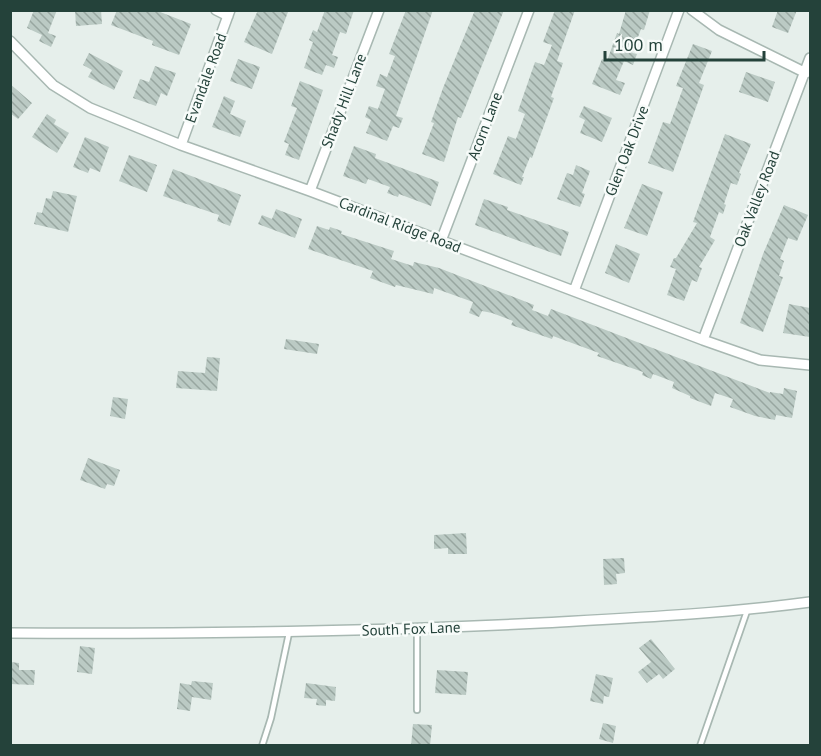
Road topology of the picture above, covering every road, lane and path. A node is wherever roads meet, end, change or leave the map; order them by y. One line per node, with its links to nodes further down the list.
1 (216, 10): 6 (street)
2 (379, 10): 11 (street, Shady Hill Lane)
3 (529, 10): 12 (street, Acorn Lane)
4 (680, 10): 13 (street, Glen Oak Drive)
5 (692, 10): 9 (street)
6 (229, 13): 10 (street, Evandale Road)
7 (10, 41): 10 (street, Cardinal Ridge Road)
8 (810, 58): 9 (street, Oak Valley Road)
9 (806, 72): 14 (street, Oak Valley Road)
10 (181, 145): 11 (street, Cardinal Ridge Road)
11 (310, 191): 12 (street, Cardinal Ridge Road)
12 (441, 241): 13 (street, Cardinal Ridge Road)
13 (574, 291): 14 (street, Cardinal Ridge Road)
14 (703, 340): 15 (street, Cardinal Ridge Road)
15 (810, 365)
16 (810, 602): 17 (street, South Fox Lane)
17 (747, 611): 18 (street, South Fox Lane); 23 (lane)
18 (417, 629): 20 (street, South Fox Lane); 21 (lane)
19 (10, 633): 20 (street, South Fox Lane)
20 (289, 633): 22 (lane)
21 (417, 710)
22 (262, 746)
23 (700, 746)

